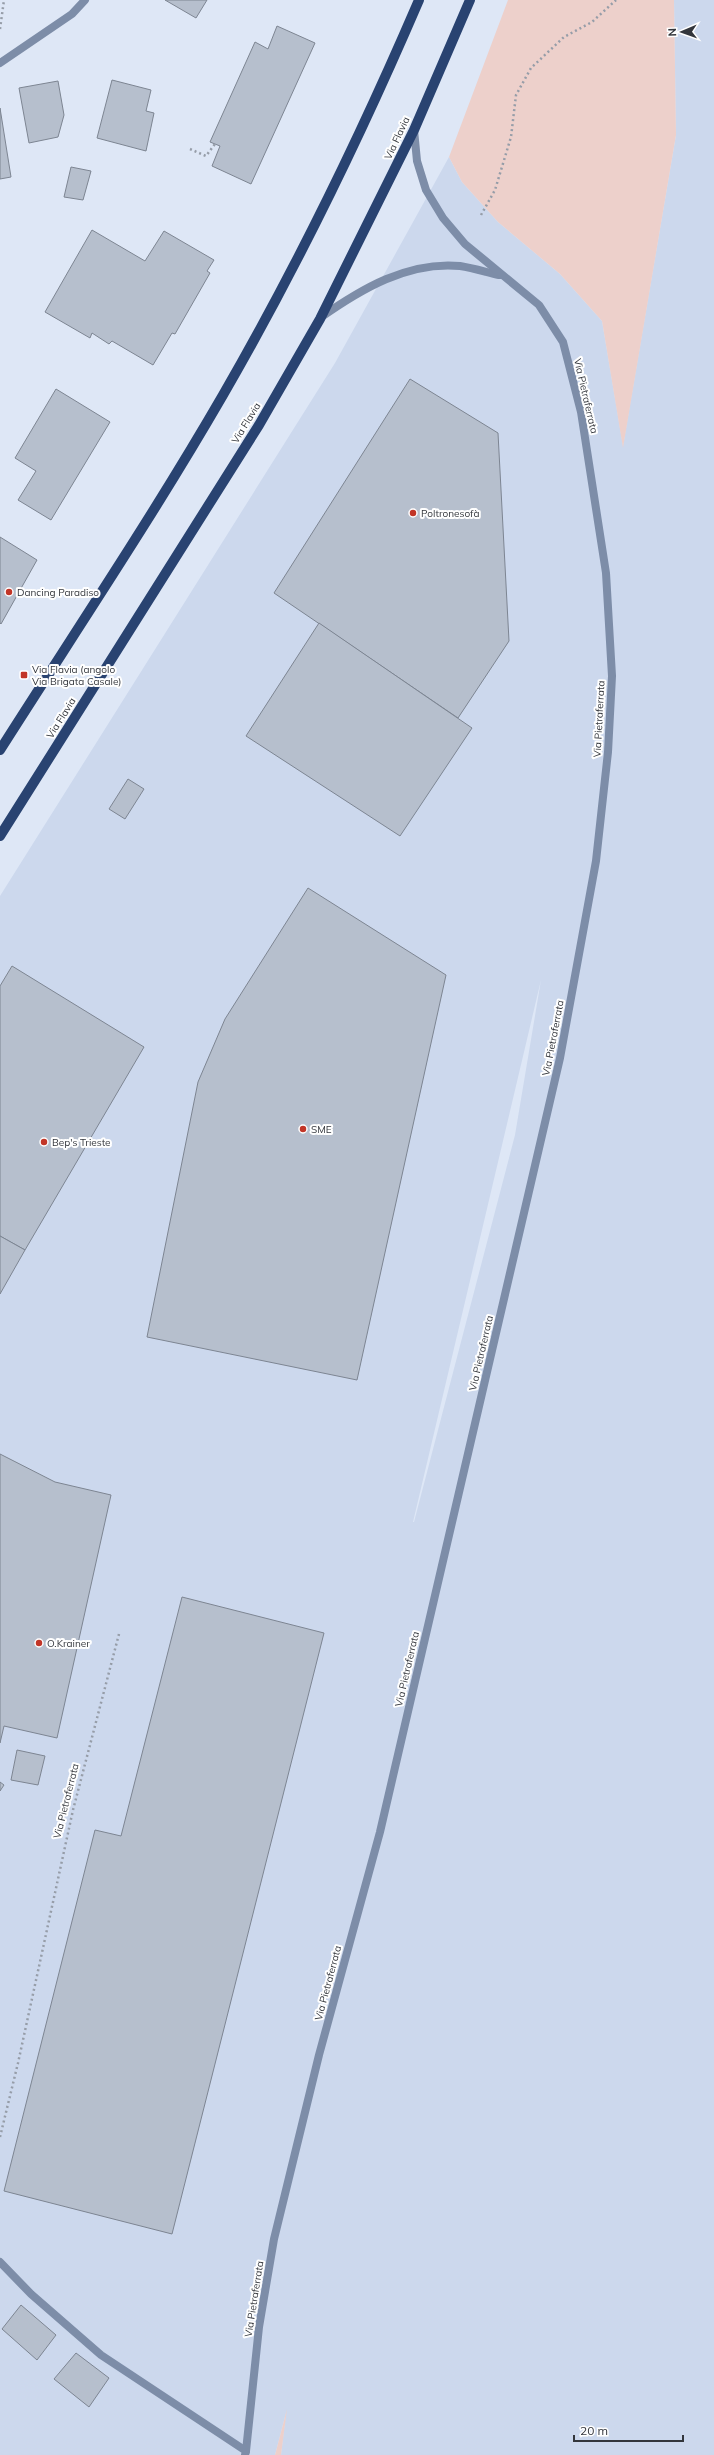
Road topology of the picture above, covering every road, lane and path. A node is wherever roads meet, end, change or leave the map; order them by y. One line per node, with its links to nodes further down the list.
1 (4, 0): 6 (path)
2 (85, 0): 7 (street)
3 (419, 0): 14 (main road)
4 (470, 0): 8 (main road, Via Flavia)
5 (616, 0): 11 (path)
6 (0, 29)
7 (0, 63)
8 (414, 130): 12 (street, Via Pietraferrata); 13 (main road, Via Flavia)
9 (215, 144): 10 (path)
10 (190, 149)
11 (481, 215)
12 (500, 275): 13 (street, Via Pietraferrata); 19 (street, Via Pietraferrata)
13 (320, 318): 15 (main road, Via Flavia)
14 (0, 750)
15 (0, 836)
16 (119, 1634): 17 (path, Via Pietraferrata)
17 (0, 2137)
18 (0, 2262): 19 (street, Via Pietraferrata)
19 (246, 2453)

